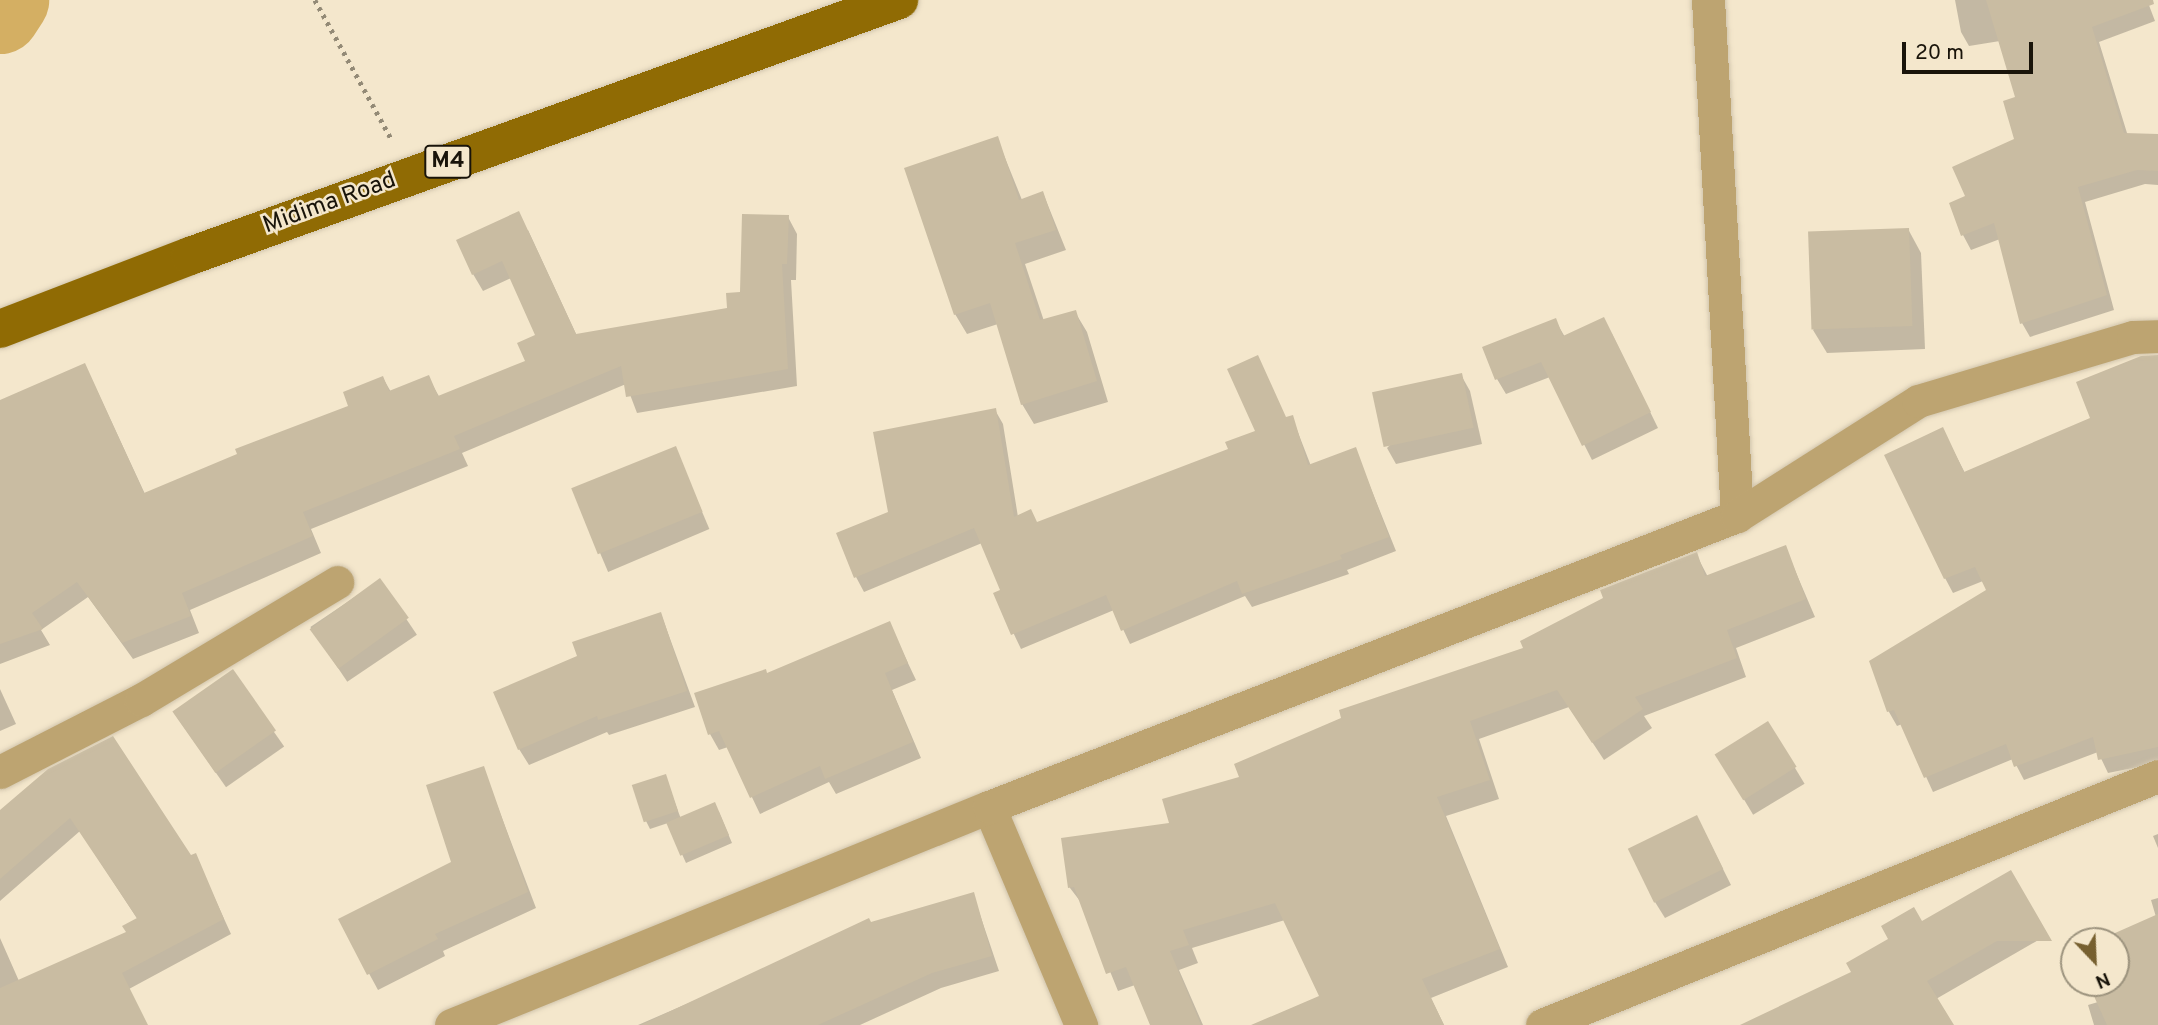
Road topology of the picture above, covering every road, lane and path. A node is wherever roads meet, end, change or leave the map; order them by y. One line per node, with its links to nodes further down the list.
1 (315, 0): 4 (path)
2 (899, 0): 4 (main road, Midima Road / M4)
3 (1708, 0): 7 (street)
4 (411, 175): 5 (main road, Midima Road / M4)
5 (0, 329)
6 (2158, 336): 7 (street)
7 (1737, 516): 11 (street)
8 (337, 582): 9 (street)
9 (0, 772)
10 (2158, 776): 14 (street)
11 (989, 807): 12 (street); 13 (street)
12 (451, 1025)
13 (1081, 1025)
14 (1542, 1025)

